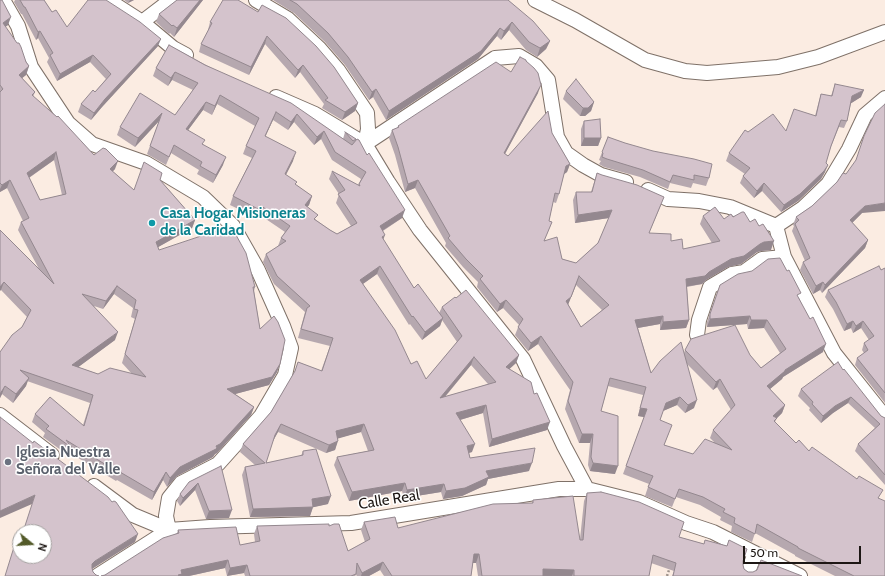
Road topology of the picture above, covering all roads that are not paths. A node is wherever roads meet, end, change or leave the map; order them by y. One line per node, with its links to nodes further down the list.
1 (3, 0): 20 (street)
2 (108, 0): 6 (street)
3 (170, 0): 6 (street)
4 (256, 0): 11 (street)
5 (535, 0): 7 (street)
6 (142, 22): 8 (street)
7 (885, 32)
8 (200, 62)
9 (264, 92): 11 (street)
10 (885, 98): 12 (street)
11 (365, 144): 12 (street); 19 (street)
12 (776, 226): 13 (street)
13 (784, 257): 14 (street); 16 (street)
14 (697, 335)
15 (0, 415): 17 (street)
16 (885, 417)
17 (63, 462)
18 (81, 476): 20 (street, Calle Real)
19 (587, 490): 20 (street, Calle Real); 21 (street, Calle Real)
20 (169, 530): 23 (street)
21 (755, 553): 22 (street); 24 (street, Calle Real)
22 (748, 572)
23 (98, 576)
24 (800, 576)

